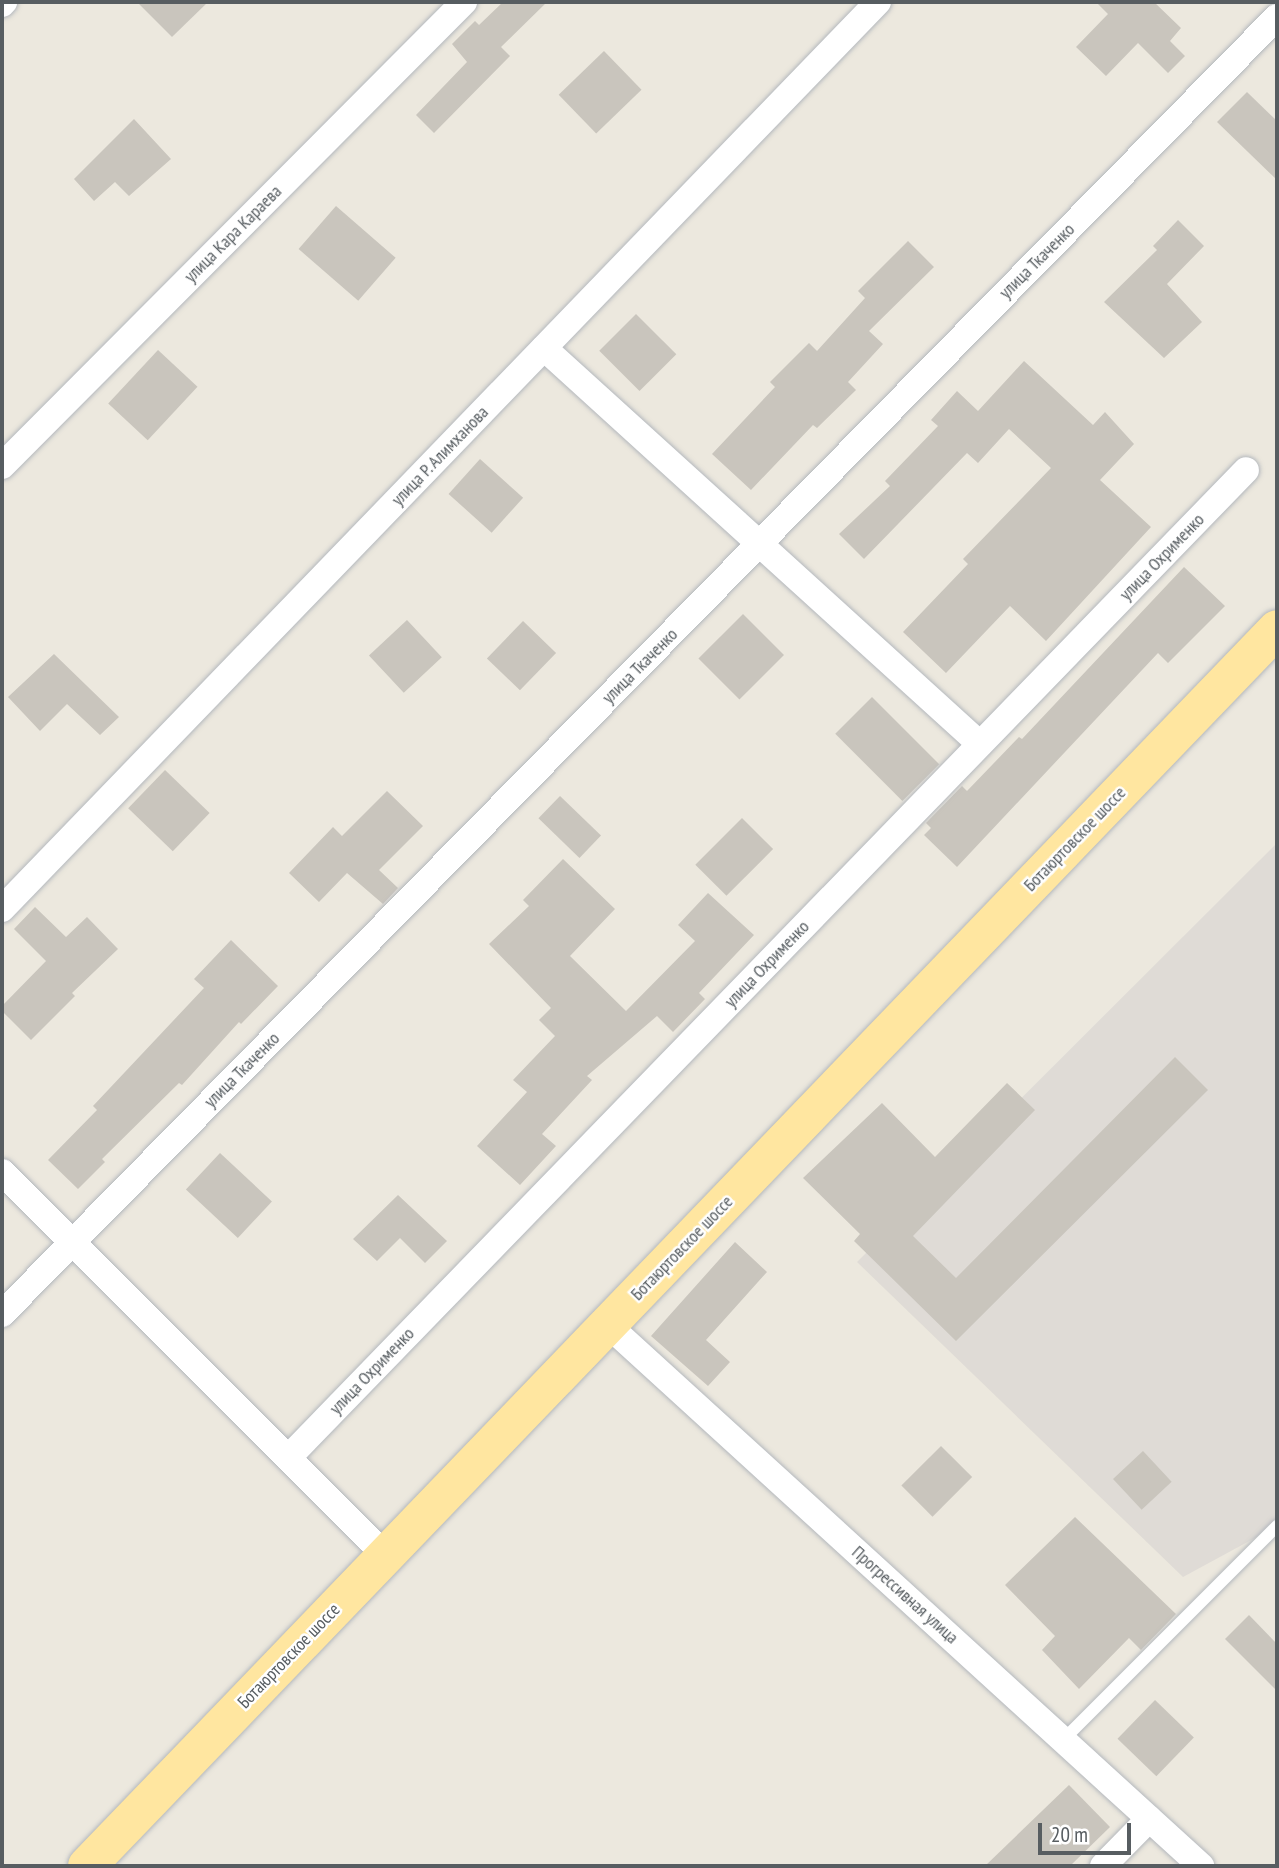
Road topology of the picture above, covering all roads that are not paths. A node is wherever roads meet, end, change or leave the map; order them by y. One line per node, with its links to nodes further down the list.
1 (464, 2): 5 (street, улица Кара Караева)
2 (878, 2): 4 (street, улица Р. Алимханова)
3 (1277, 17): 7 (street, улица Ткаченко)
4 (544, 348): 7 (street); 10 (street, улица Р. Алимханова)
5 (2, 466)
6 (1246, 470): 9 (street, улица Охрименко)
7 (758, 545): 9 (street); 12 (street, улица Ткаченко)
8 (1277, 629): 14 (main road, Ботаюртовское шоссе)
9 (980, 744): 15 (street, улица Охрименко)
10 (2, 909)
11 (2, 1172): 12 (street)
12 (74, 1241): 13 (street, улица Ткаченко); 15 (street)
13 (2, 1314)
14 (608, 1325): 17 (main road, Ботаюртовское шоссе); 18 (street, Прогрессивная улица)
15 (288, 1458): 17 (street)
16 (1277, 1526): 18 (lane)
17 (386, 1556): 20 (main road, Ботаюртовское шоссе)
18 (1063, 1740): 19 (street, Прогрессивная улица)
19 (1149, 1819): 21 (street); 22 (street, Прогрессивная улица)
20 (87, 1866)
21 (1103, 1866)
22 (1201, 1866)

